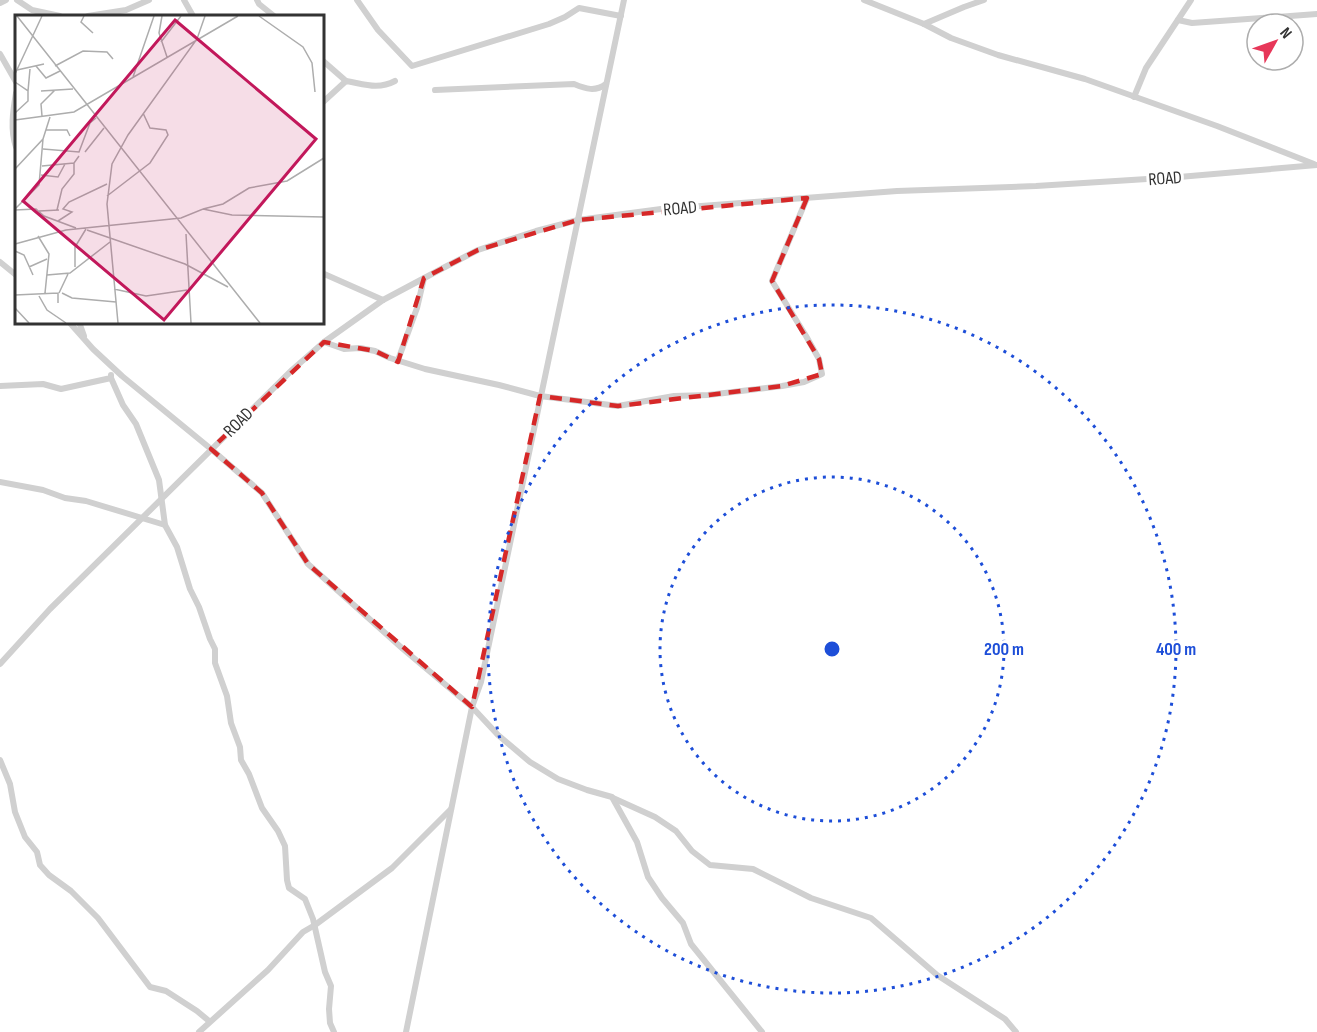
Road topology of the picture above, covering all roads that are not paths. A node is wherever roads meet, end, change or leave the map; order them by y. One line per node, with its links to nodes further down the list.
1 (6, 0): 11 (street)
2 (16, 0): 13 (street)
3 (148, 0): 14 (street)
4 (184, 0): 15 (street)
5 (257, 0): 16 (street)
6 (357, 0): 17 (street)
7 (624, 0): 17 (street)
8 (864, 0): 19 (street)
9 (984, 0): 19 (street)
10 (1191, 0): 18 (street)
11 (0, 3)
12 (1317, 14): 18 (street)
13 (55, 15)
14 (94, 15)
15 (192, 15)
16 (273, 15)
17 (621, 16): 25 (street)
18 (1178, 20): 27 (street)
19 (924, 24): 27 (street)
20 (0, 54): 22 (street)
21 (324, 62): 23 (street)
22 (15, 80)
23 (346, 81): 24 (street); 28 (street)
24 (395, 81)
25 (607, 84): 26 (street); 33 (street)
26 (435, 90)
27 (1134, 97): 31 (street)
28 (324, 102)
29 (15, 104): 30 (street)
30 (15, 140)
31 (1317, 165): 32 (street, ROAD)
32 (807, 198): 33 (street, ROAD); 47 (street)
33 (578, 220): 37 (street, ROAD); 47 (street)
34 (0, 262): 35 (street)
35 (15, 274)
36 (324, 274): 38 (street)
37 (424, 278): 38 (street, ROAD); 43 (street)
38 (383, 300): 42 (street, ROAD)
39 (71, 324): 41 (street)
40 (80, 324): 41 (street)
41 (85, 340): 44 (street)
42 (324, 342): 43 (street); 48 (street, ROAD)
43 (399, 360): 47 (street)
44 (110, 365): 45 (street); 48 (street)
45 (111, 378): 46 (street); 50 (street)
46 (0, 386)
47 (540, 396): 54 (street)
48 (211, 449): 50 (street, ROAD); 54 (street)
49 (0, 482): 51 (street)
50 (161, 499): 51 (street, ROAD); 52 (street)
51 (143, 518): 52 (street); 53 (street, ROAD)
52 (165, 525): 58 (street)
53 (0, 664)
54 (472, 707): 56 (street); 57 (street)
55 (0, 760): 59 (street)
56 (612, 797): 63 (street); 64 (street)
57 (452, 808): 58 (street); 62 (street)
58 (315, 925): 59 (street); 61 (street)
59 (209, 1021): 60 (street)
60 (199, 1032)
61 (334, 1032)
62 (406, 1032)
63 (762, 1032)
64 (1016, 1032)

